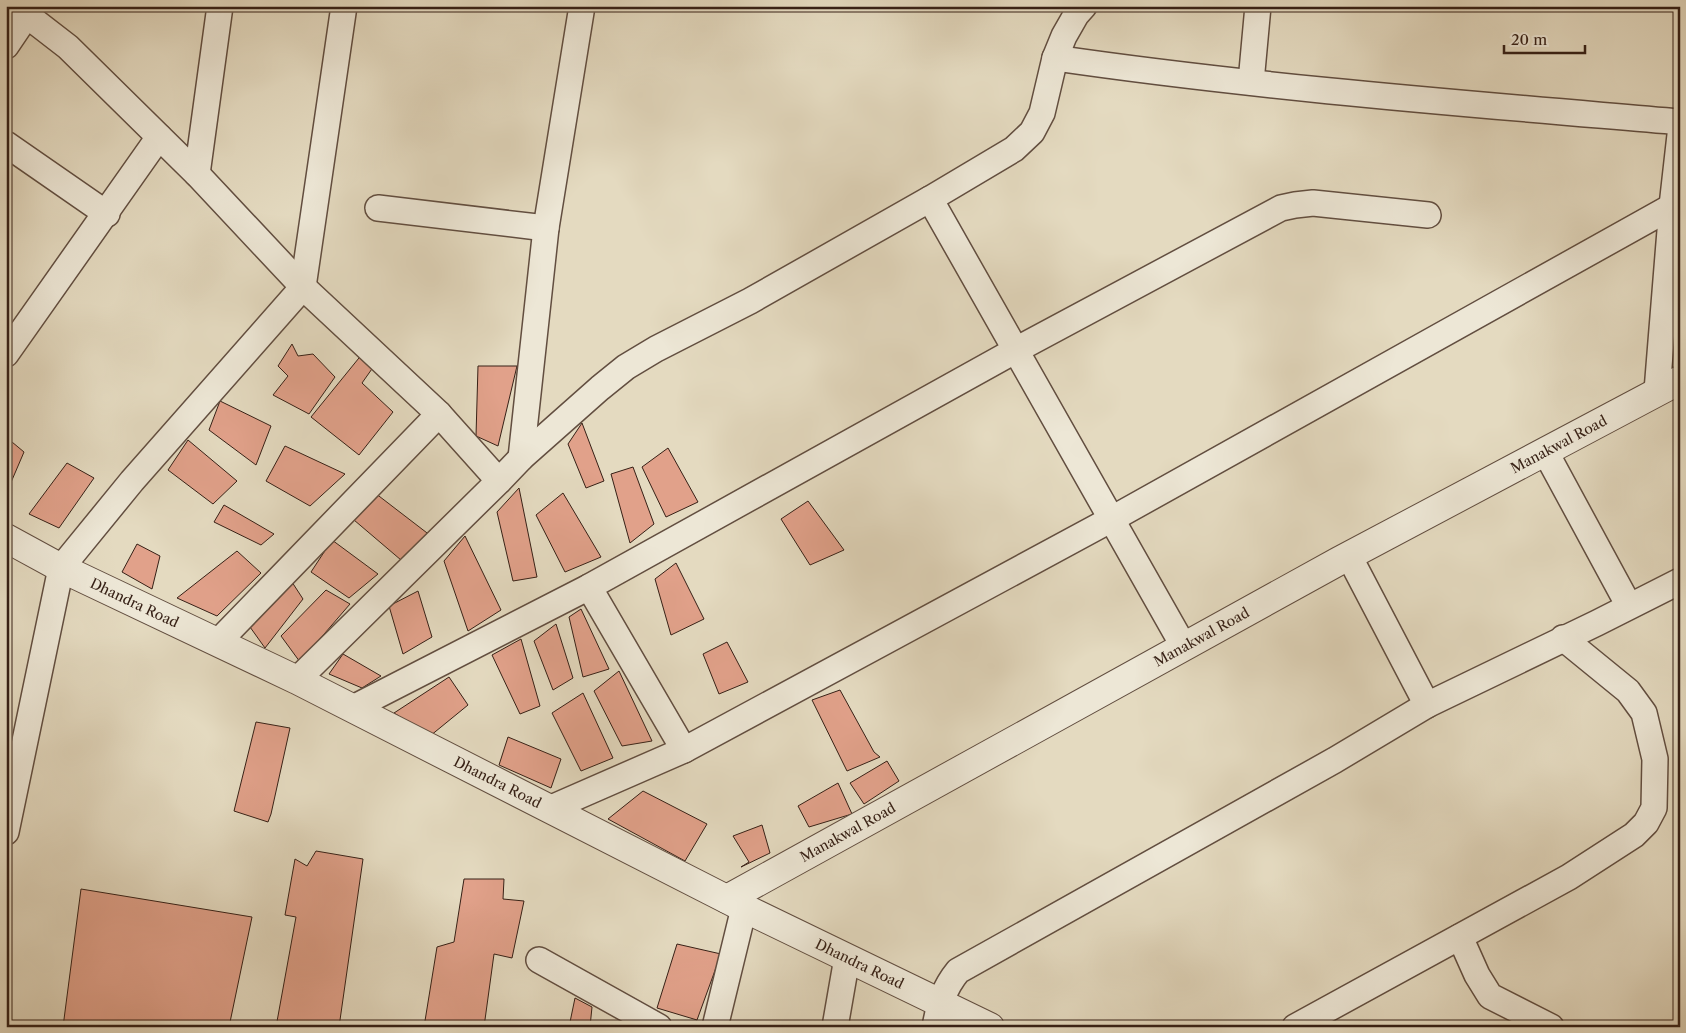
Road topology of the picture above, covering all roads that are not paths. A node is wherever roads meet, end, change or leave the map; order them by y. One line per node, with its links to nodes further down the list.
1 (220, 6): 14 (street)
2 (344, 6): 21 (street)
3 (582, 6): 20 (street)
4 (1084, 6): 8 (street)
5 (1258, 6): 9 (street)
6 (23, 9): 7 (street); 12 (street)
7 (6, 46)
8 (1055, 58): 9 (street); 15 (street)
9 (1251, 82): 10 (street)
10 (1680, 122)
11 (1680, 135): 16 (street)
12 (159, 137): 14 (street); 18 (street)
13 (6, 144): 18 (street)
14 (197, 174): 21 (street)
15 (930, 199): 22 (street); 27 (street)
16 (1676, 204): 24 (street); 29 (street)
17 (378, 208): 20 (street)
18 (106, 214): 23 (street)
19 (1428, 215): 22 (street)
20 (546, 228): 27 (street)
21 (302, 287): 25 (street); 32 (street)
22 (1016, 350): 29 (street); 34 (street)
23 (6, 354)
24 (1669, 386): 26 (street, Manakwal Road)
25 (439, 414): 28 (street); 37 (street)
26 (1545, 451): 31 (street, Manakwal Road); 35 (street)
27 (521, 458): 28 (street)
28 (500, 481): 39 (street)
29 (1110, 520): 38 (street); 42 (street)
30 (6, 538): 32 (street, Dhandra Road)
31 (1349, 556): 38 (street, Manakwal Road); 40 (street)
32 (61, 568): 37 (street, Dhandra Road); 44 (street)
33 (1680, 581): 35 (street)
34 (589, 587): 41 (street); 42 (street)
35 (1629, 606): 36 (street)
36 (1564, 638): 40 (street); 46 (street)
37 (218, 642): 39 (street, Dhandra Road)
38 (1184, 647): 45 (street, Manakwal Road)
39 (297, 680): 41 (street, Dhandra Road)
40 (1427, 705): 49 (street)
41 (353, 708): 43 (street, Dhandra Road)
42 (684, 750): 43 (street)
43 (549, 808): 45 (street, Dhandra Road)
44 (6, 832)
45 (736, 904): 47 (street, Dhandra Road); 51 (street)
46 (1460, 937): 54 (street); 55 (street)
47 (847, 958): 49 (street, Dhandra Road); 52 (street)
48 (539, 960): 50 (street)
49 (937, 1015): 53 (street, Dhandra Road)
50 (659, 1027)
51 (715, 1027)
52 (836, 1027)
53 (990, 1027)
54 (1295, 1027)
55 (1551, 1027)

